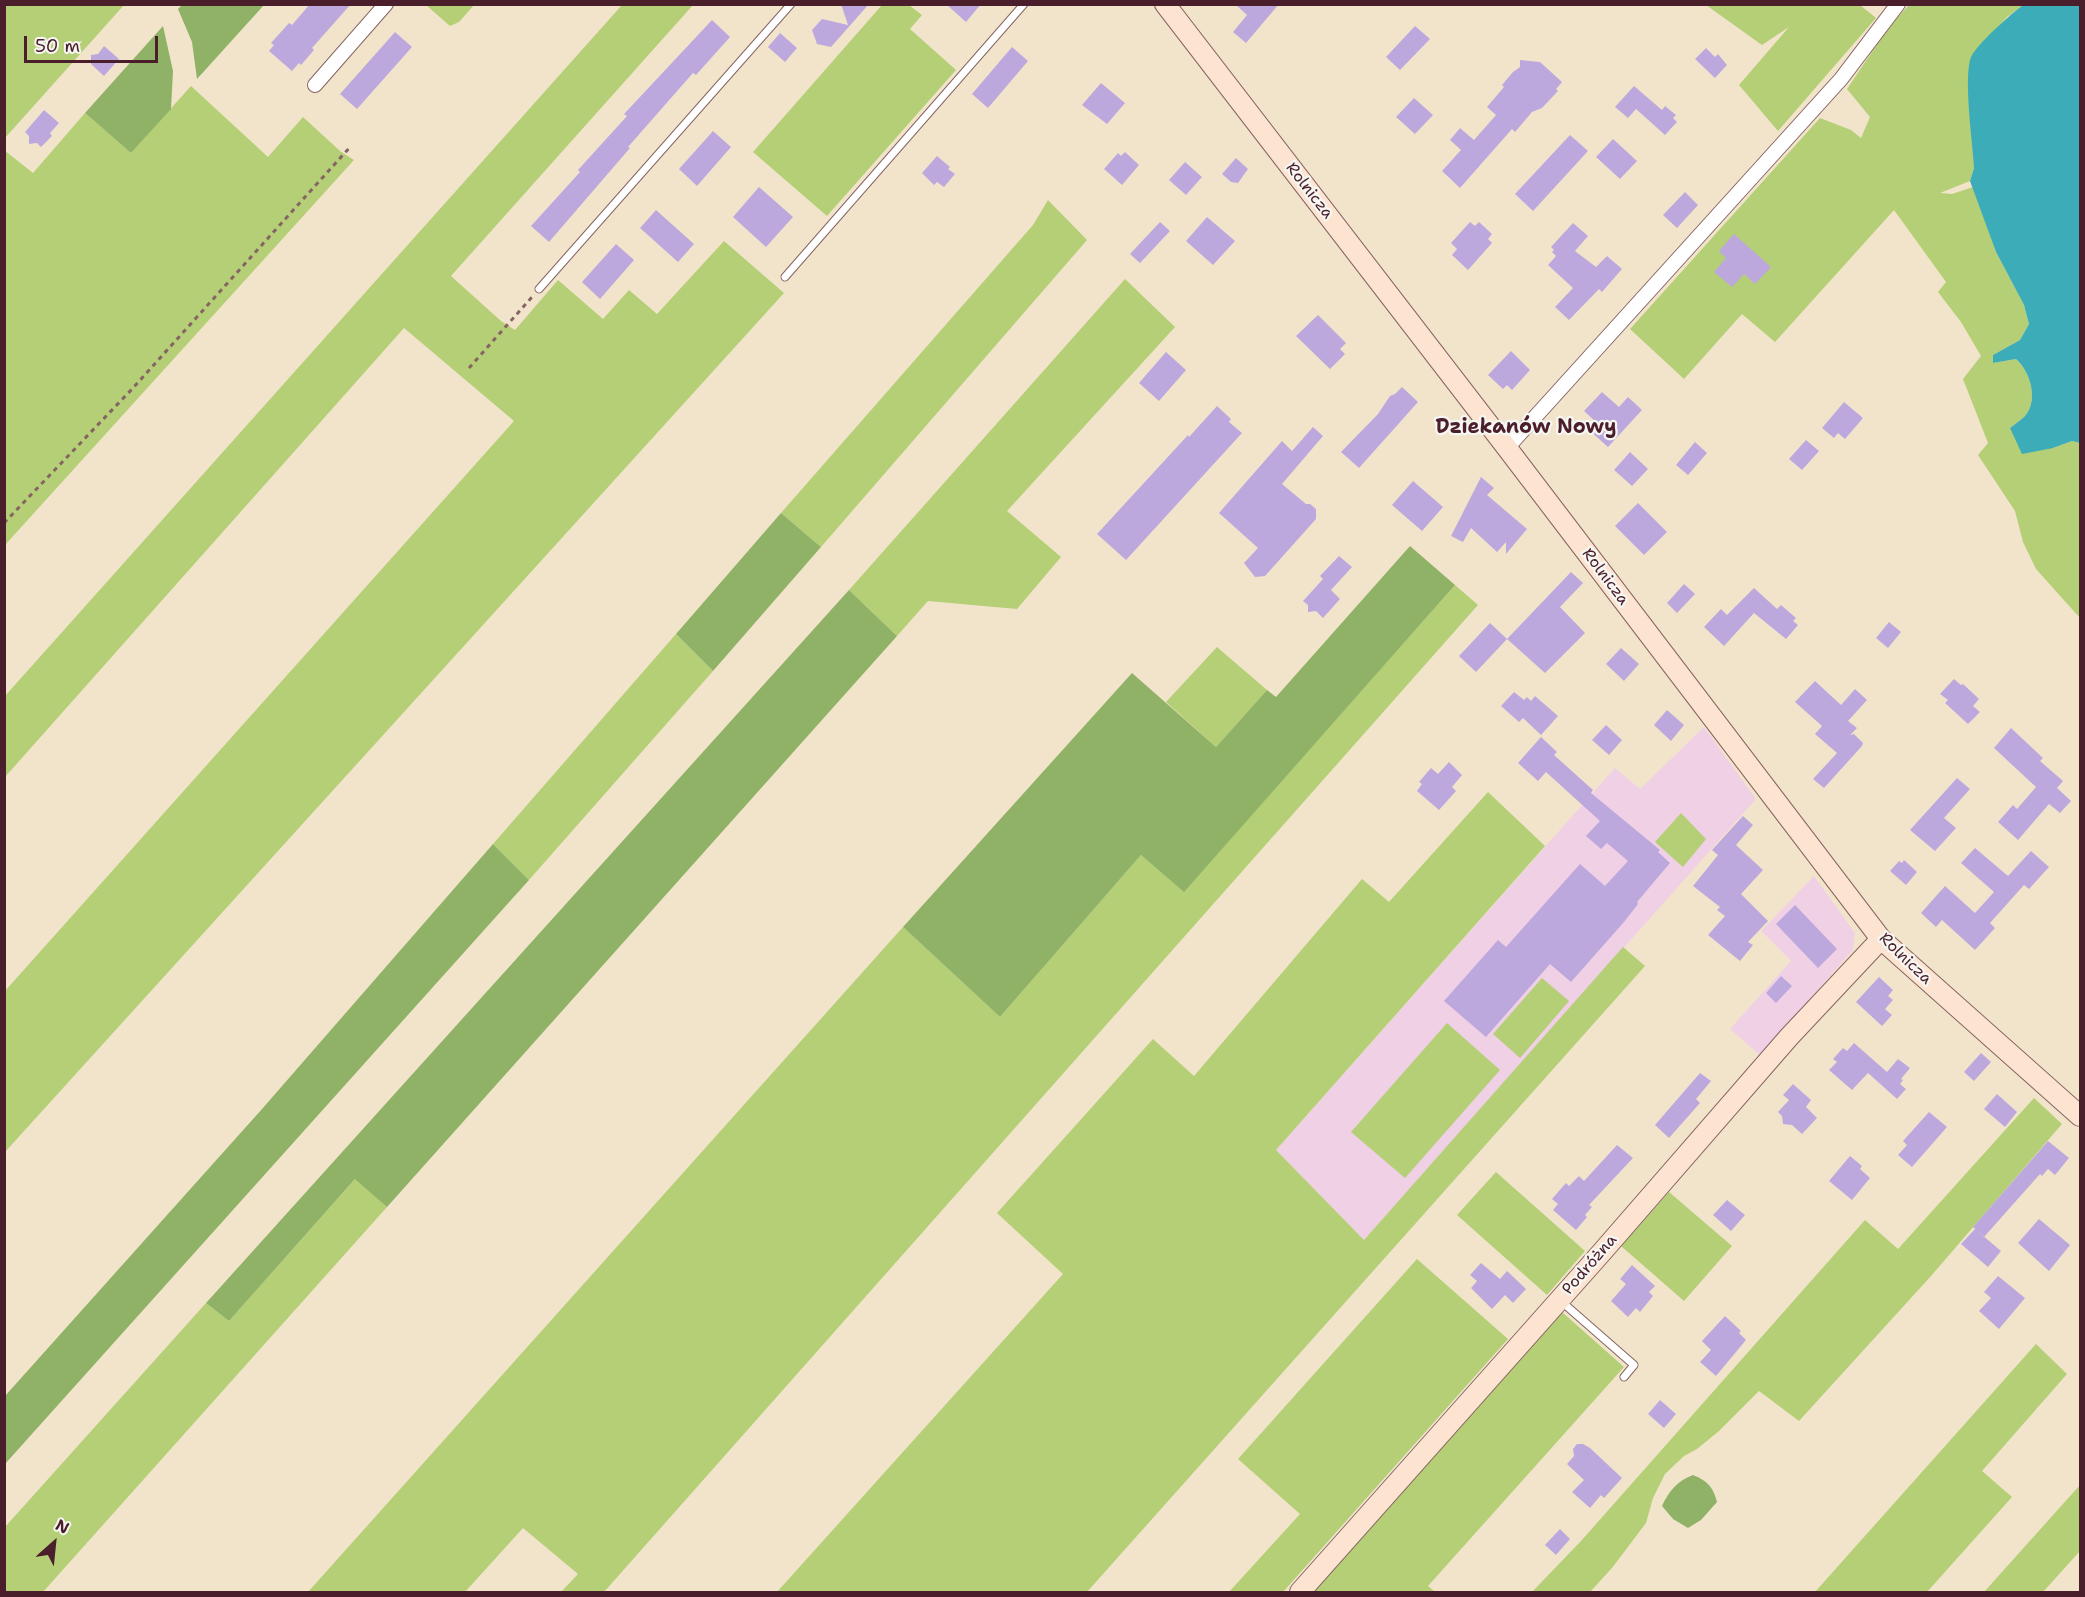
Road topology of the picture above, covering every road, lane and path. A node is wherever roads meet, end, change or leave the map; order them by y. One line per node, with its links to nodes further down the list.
1 (386, 4): 6 (street)
2 (791, 4): 9 (lane)
3 (1024, 4): 8 (lane)
4 (1165, 4): 11 (street, Rolnicza)
5 (1898, 4): 11 (street)
6 (315, 86)
7 (351, 146): 12 (path)
8 (785, 277)
9 (539, 289): 10 (path)
10 (469, 368)
11 (1507, 448): 13 (street, Rolnicza)
12 (4, 523)
13 (1881, 939): 14 (street, Rolnicza); 15 (street, Podróżna)
14 (2080, 1116)
15 (1560, 1300): 16 (lane); 17 (street, Podróżna)
16 (1624, 1377)
17 (1300, 1593)

